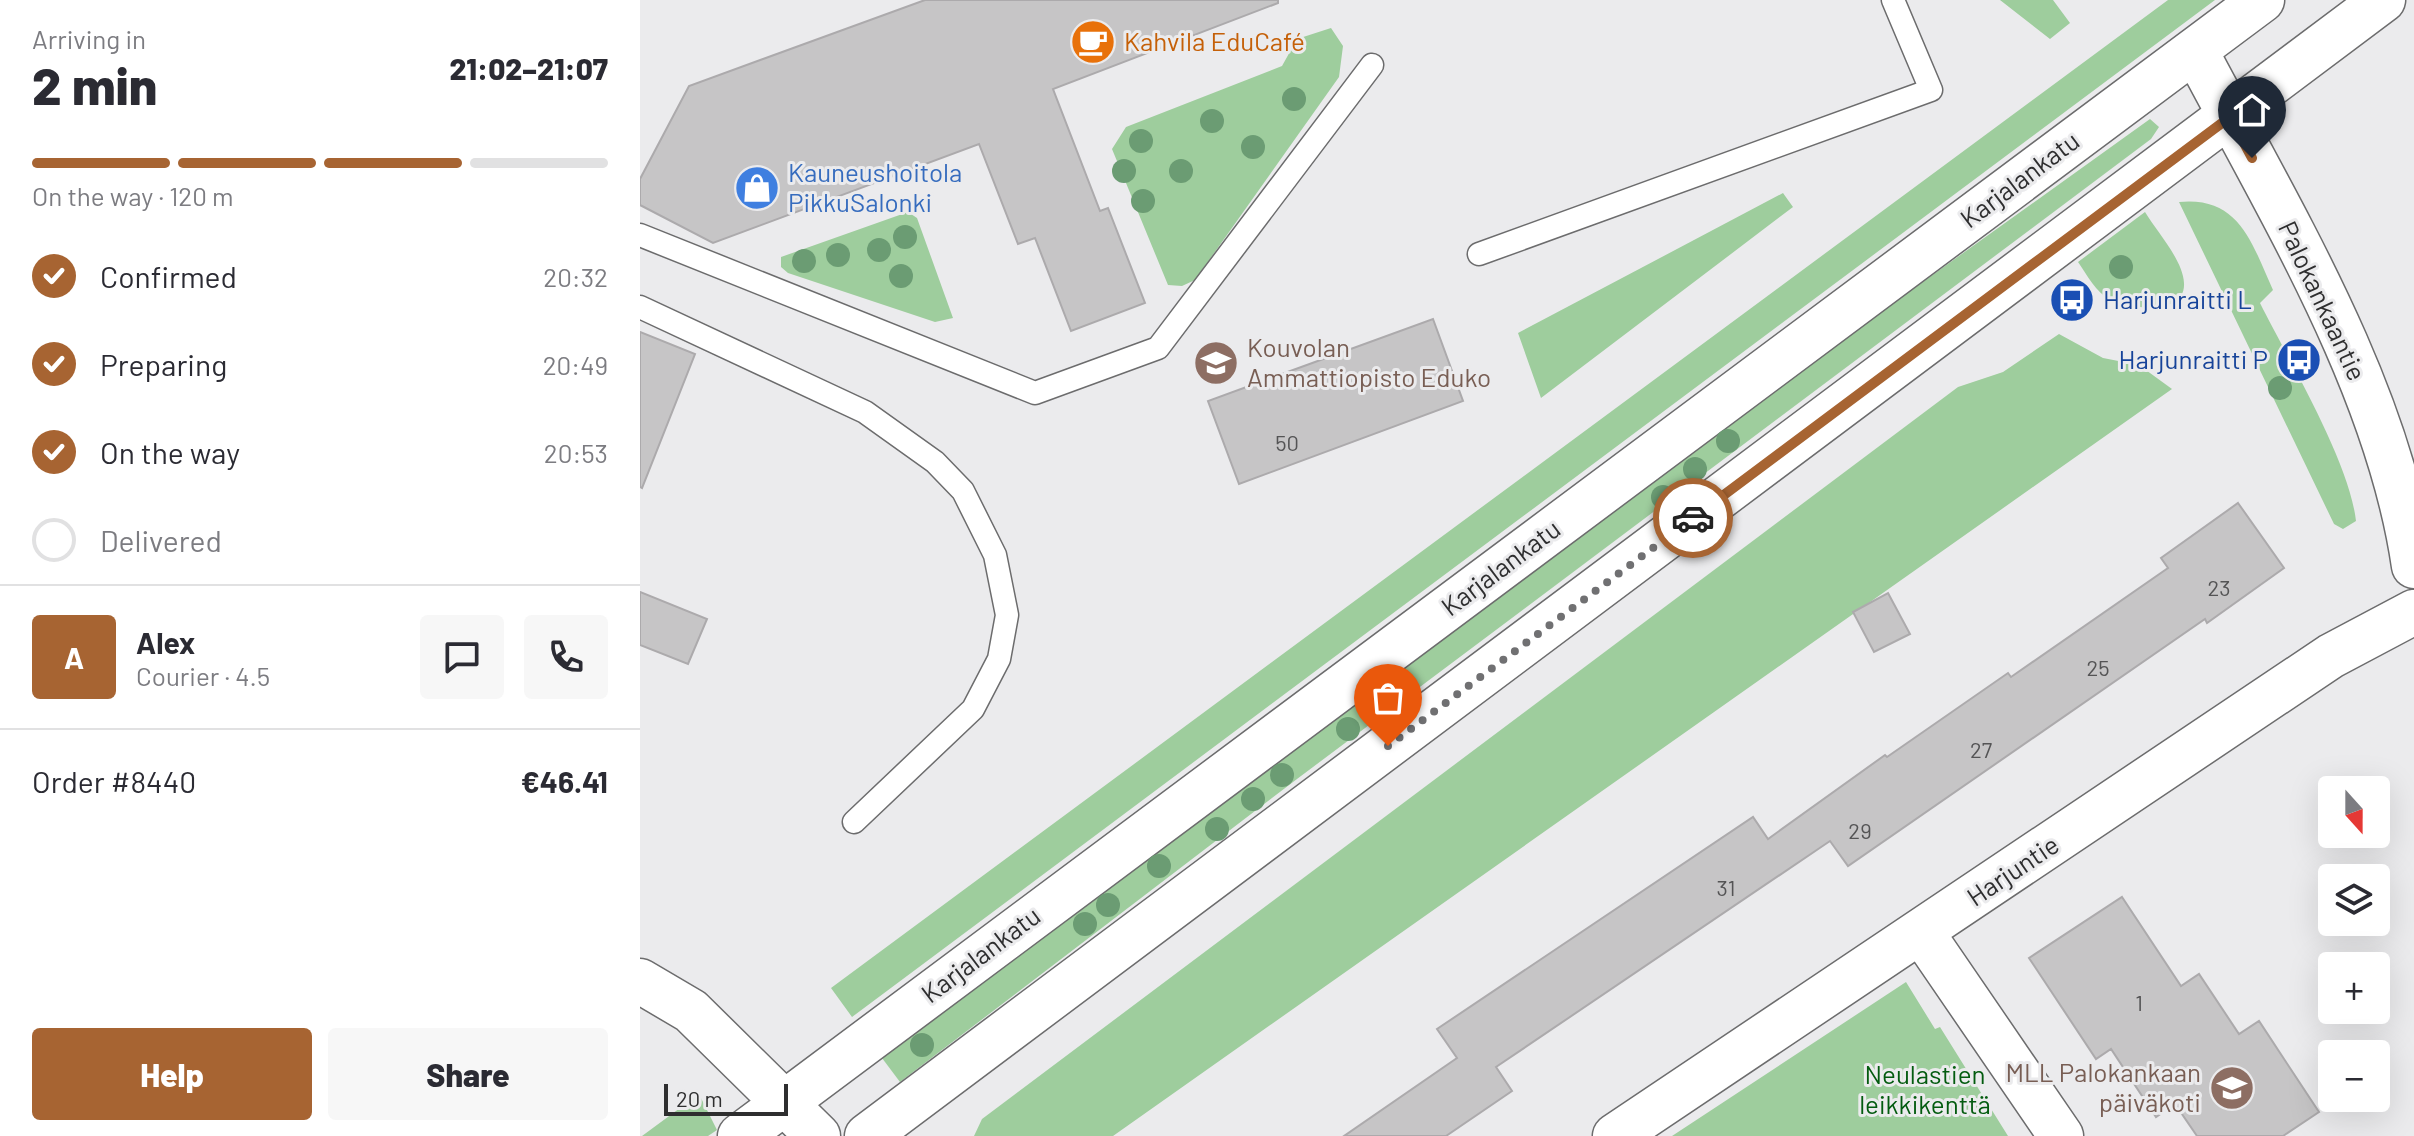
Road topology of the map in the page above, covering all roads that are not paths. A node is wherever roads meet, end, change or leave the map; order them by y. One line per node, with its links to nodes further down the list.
1 (1893, 0): 8 (lane)
2 (2262, 0): 4 (main road, Karjalankatu)
3 (2383, 0): 6 (main road)
4 (2195, 50): 6 (main road, Palokankaantie); 16 (main road, Karjalankatu)
5 (1372, 65): 7 (lane)
6 (2230, 117): 10 (main road, Palokankaantie); 19 (main road)
7 (640, 235)
8 (1479, 254)
9 (640, 307): 13 (lane)
10 (2407, 484): 11 (main road, Palokankaantie)
11 (2414, 566)
12 (2414, 612): 14 (main road, Harjuntie)
13 (854, 822)
14 (1922, 933): 20 (main road, Harjuntie); 21 (main road)
15 (640, 981): 16 (main road)
16 (784, 1103): 17 (main road, Karjalankatu); 18 (main road)
17 (740, 1136)
18 (818, 1136)
19 (867, 1136)
20 (1615, 1136)
21 (2061, 1136)

